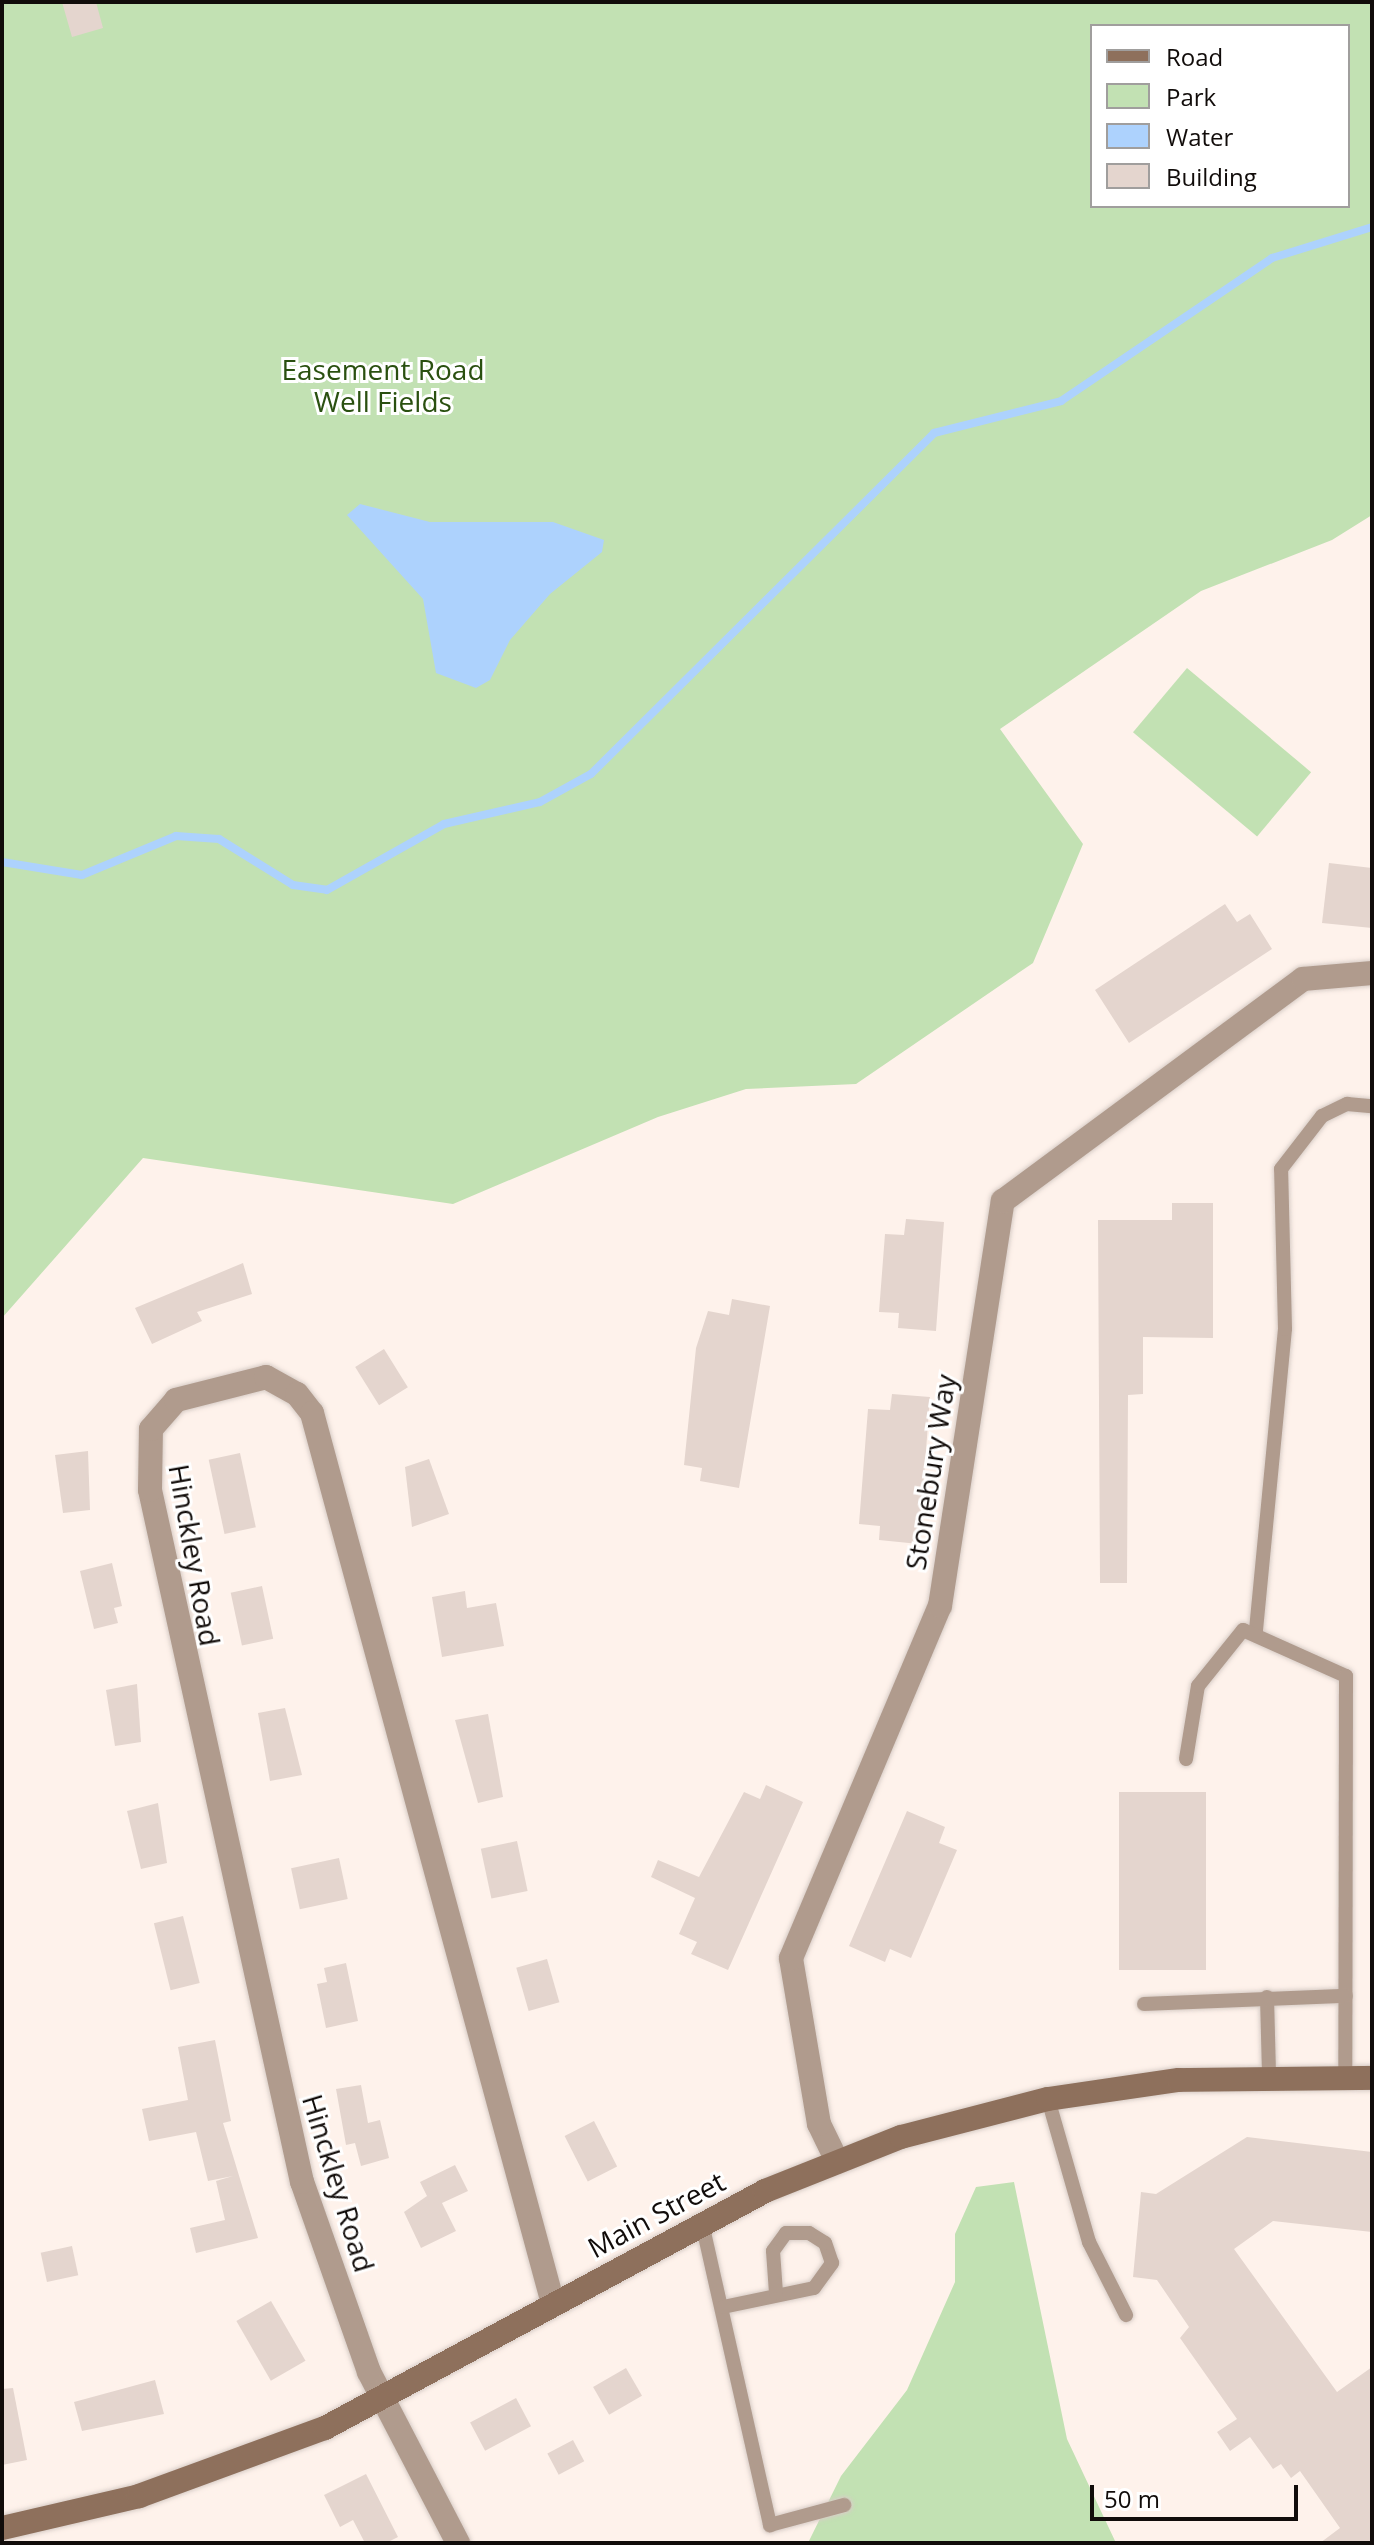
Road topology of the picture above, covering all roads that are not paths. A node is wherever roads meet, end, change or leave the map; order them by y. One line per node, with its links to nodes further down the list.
1 (1372, 973): 12 (street, Stonebury Way)
2 (1372, 1106): 3 (lane)
3 (1256, 1630): 4 (lane); 5 (lane)
4 (1186, 1759)
5 (1346, 1996): 6 (lane); 9 (lane)
6 (1267, 1997): 7 (lane); 8 (lane)
7 (1144, 2004)
8 (1269, 2076): 9 (main road, Main Street); 11 (main road, Main Street)
9 (1345, 2077): 10 (main road, Main Street)
10 (1372, 2078)
11 (1048, 2099): 12 (main road, Main Street); 17 (lane)
12 (837, 2161): 13 (main road, Main Street)
13 (702, 2223): 15 (main road, Main Street); 16 (lane)
14 (776, 2293): 14 (lane); 16 (lane)
15 (553, 2304): 18 (main road, Main Street); 18 (street, Hinckley Road)
16 (723, 2307): 19 (lane)
17 (1126, 2315)
18 (381, 2396): 20 (main road, Main Street); 21 (street)
19 (844, 2505)
20 (2, 2528)
21 (458, 2543)

